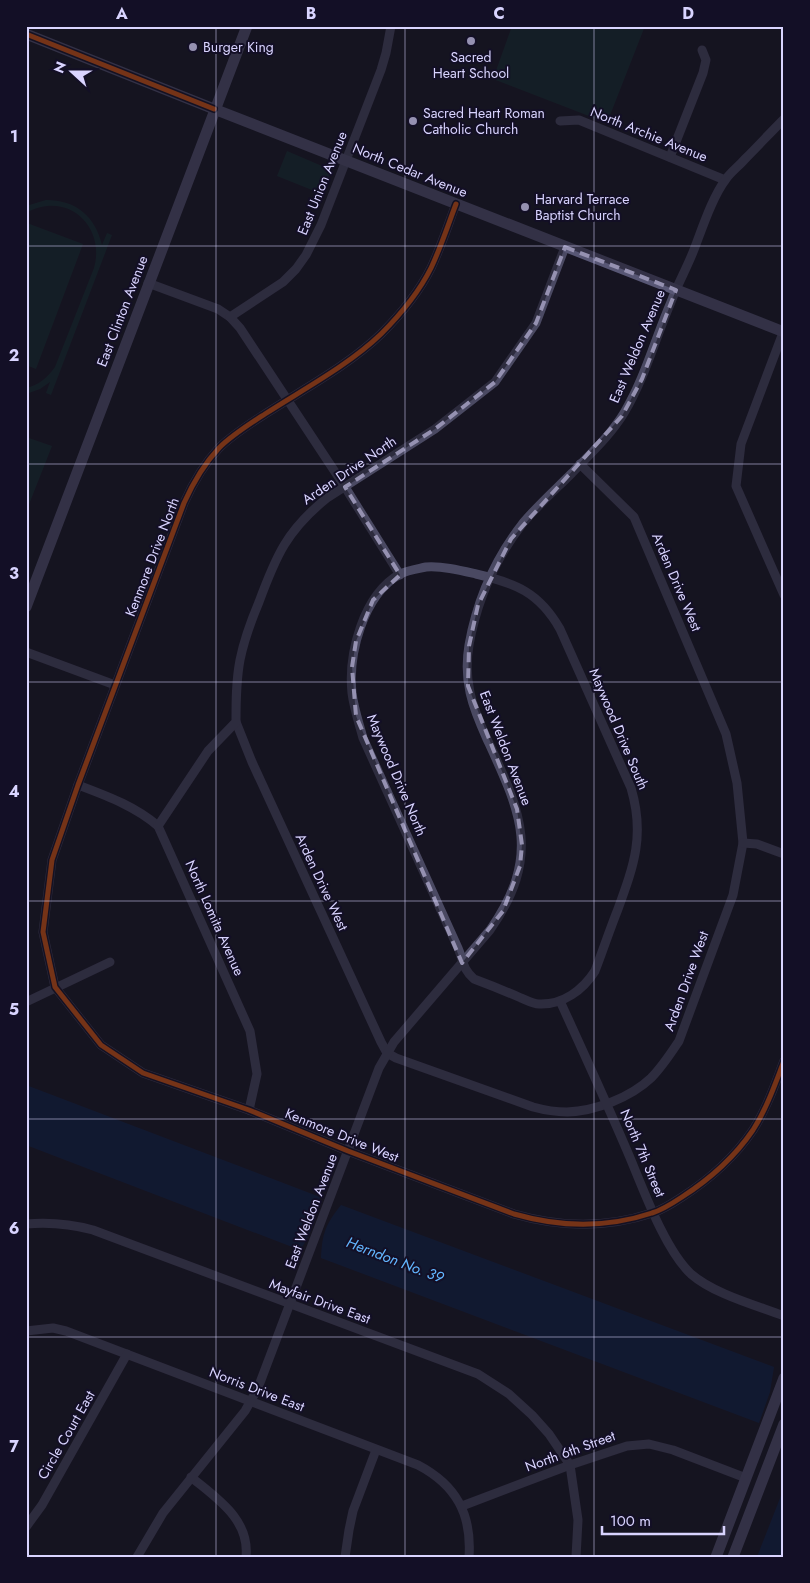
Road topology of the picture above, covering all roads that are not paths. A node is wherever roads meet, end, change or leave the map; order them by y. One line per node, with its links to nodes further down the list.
1 (247, 26): 5 (main road, East Clinton Avenue)
2 (391, 26): 9 (street, East Union Avenue)
3 (26, 34): 5 (main road, North Cedar Avenue)
4 (702, 50): 8 (street)
5 (214, 109): 9 (main road, North Cedar Avenue); 13 (main road, East Clinton Avenue)
6 (784, 119): 10 (street, East Weldon Avenue)
7 (560, 121): 8 (street, North Archie Avenue)
8 (670, 157): 10 (street, North Archie Avenue)
9 (346, 160): 11 (main road, North Cedar Avenue); 15 (street, East Union Avenue)
10 (725, 180): 14 (street, East Weldon Avenue)
11 (456, 204): 12 (main road, North Cedar Avenue); 17 (street, Kenmore Drive North)
12 (566, 247): 14 (main road, North Cedar Avenue); 19 (street, Arden Drive North)
13 (148, 283): 15 (street); 23 (main road, East Clinton Avenue)
14 (676, 290): 16 (main road, North Cedar Avenue); 18 (street, East Weldon Avenue)
15 (230, 317): 17 (street)
16 (784, 332): 22 (street)
17 (287, 400): 19 (street); 25 (street, Kenmore Drive North)
18 (580, 464): 21 (street, East Weldon Avenue); 29 (street, Arden Drive West)
19 (345, 487): 20 (street); 26 (street, Arden Drive North)
20 (400, 574): 21 (street, Maywood Drive North); 32 (street, Maywood Drive North)
21 (489, 577): 32 (street, East Weldon Avenue); 34 (street, Maywood Drive South)
22 (784, 595)
23 (26, 607)
24 (26, 652): 25 (street)
25 (115, 685): 27 (street, Kenmore Drive North)
26 (236, 722): 28 (street); 36 (street, Arden Drive West)
27 (78, 785): 28 (street, North Lomita Avenue); 33 (street, Kenmore Drive North)
28 (158, 826): 39 (street, North Lomita Avenue)
29 (743, 843): 30 (street); 38 (street, Arden Drive West)
30 (784, 854)
31 (110, 962): 33 (street)
32 (462, 963): 34 (street); 36 (street, East Weldon Avenue)
33 (55, 987): 35 (street); 39 (street, Kenmore Drive West)
34 (560, 1001): 38 (street, North 7th Street)
35 (26, 1002)
36 (387, 1053): 38 (street, Arden Drive West); 40 (street, East Weldon Avenue)
37 (784, 1061): 41 (street, Kenmore Drive West)
38 (607, 1103): 41 (street, North 7th Street)
39 (249, 1110): 40 (street, Kenmore Drive West)
40 (348, 1151): 41 (street, Kenmore Drive West); 43 (street, East Weldon Avenue)
41 (654, 1213): 44 (street, North 7th Street)
42 (26, 1224): 43 (street, Mayfair Drive East)
43 (290, 1305): 48 (street, East Weldon Avenue); 51 (street, Mayfair Drive East)
44 (784, 1316)
45 (26, 1331): 46 (street, Norris Drive East)
46 (127, 1354): 48 (street, Norris Drive East); 55 (street, Circle Court East)
47 (783, 1383): 53 (main road)
48 (251, 1401): 50 (street, Norris Drive East); 52 (street, East Weldon Avenue)
49 (784, 1424): 63 (main road)
50 (376, 1450): 54 (street, Norris Drive East); 58 (street)
51 (570, 1465): 53 (street, North 6th Street); 54 (street, North 6th Street); 60 (street)
52 (191, 1477): 56 (street, East Weldon Avenue); 57 (street)
53 (746, 1478): 61 (main road); 62 (main road)
54 (462, 1506): 59 (street)
55 (26, 1527)
56 (137, 1557)
57 (246, 1557)
58 (345, 1557)
59 (469, 1557)
60 (576, 1557)
61 (716, 1557)
62 (727, 1557)
63 (733, 1557)

